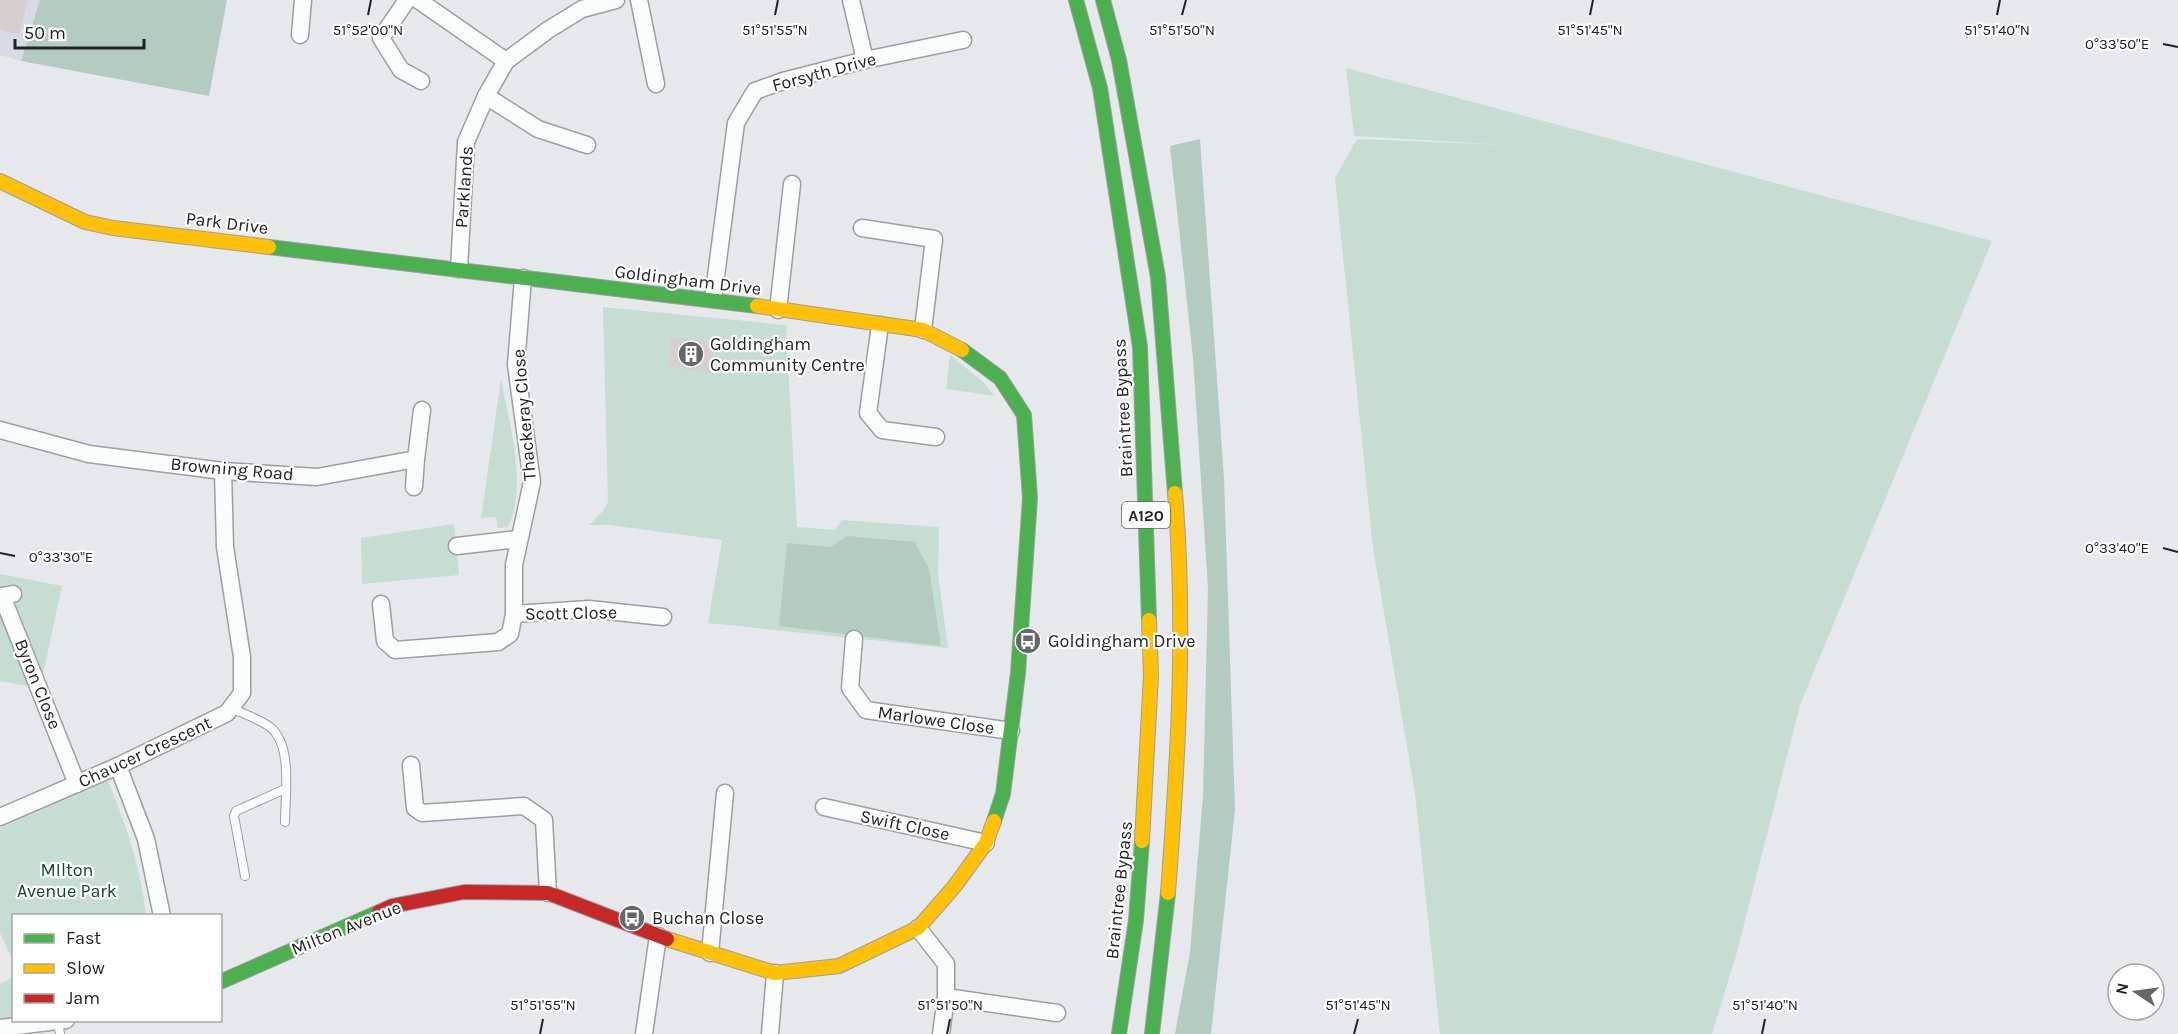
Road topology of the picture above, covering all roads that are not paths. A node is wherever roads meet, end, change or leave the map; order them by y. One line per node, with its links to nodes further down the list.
1 (303, 0): 10 (street)
2 (406, 0): 14 (street)
3 (616, 0): 9 (street, Parklands)
4 (639, 0): 15 (street)
5 (851, 0): 12 (street)
6 (1076, 0): 66 (main road, Braintree Bypass / A120)
7 (1103, 0): 67 (main road, A120)
8 (430, 3): 13 (street)
9 (581, 4): 13 (street, Parklands)
10 (300, 35)
11 (963, 39): 12 (street, Forsyth Drive)
12 (865, 60): 23 (street, Forsyth Drive)
13 (506, 61): 16 (street, Parklands)
14 (421, 81)
15 (656, 84)
16 (486, 96): 17 (street); 21 (street, Parklands)
17 (587, 145)
18 (0, 181): 21 (main road, Park Drive)
19 (792, 184): 24 (street)
20 (862, 228): 26 (street)
21 (459, 269): 22 (main road, Goldingham Drive)
22 (523, 278): 23 (main road, Goldingham Drive); 33 (street, Thackeray Close)
23 (713, 299): 24 (main road, Goldingham Drive)
24 (778, 310): 25 (main road, Goldingham Drive)
25 (880, 325): 26 (main road, Goldingham Drive); 29 (street)
26 (922, 330): 41 (main road, Goldingham Drive)
27 (422, 410): 30 (street)
28 (0, 430): 31 (street, Browning Road)
29 (936, 437)
30 (416, 459): 31 (street, Browning Road); 32 (street)
31 (223, 471): 40 (street, Chaucer Crescent)
32 (414, 487)
33 (518, 539): 34 (street); 37 (street, Thackeray Close)
34 (457, 546)
35 (13, 594): 44 (street, Byron Close)
36 (381, 604): 37 (street, Thackeray Close)
37 (514, 614): 38 (street, Scott Close)
38 (663, 617)
39 (854, 639): 41 (street, Marlowe Close)
40 (231, 708): 43 (street, Chaucer Crescent); 45 (lane)
41 (1011, 731): 50 (main road, Goldingham Drive)
42 (411, 765): 52 (street)
43 (118, 766): 44 (street, Chaucer Crescent); 53 (street)
44 (77, 784): 48 (street, Chaucer Crescent)
45 (285, 789): 49 (lane); 51 (lane)
46 (725, 793): 56 (street)
47 (824, 807): 50 (street, Swift Close)
48 (0, 817)
49 (285, 822)
50 (986, 843): 54 (main road, Goldingham Drive)
51 (245, 876)
52 (548, 894): 55 (main road, Goldingham Drive); 58 (main road, Milton Avenue)
53 (162, 914)
54 (918, 928): 57 (main road, Goldingham Drive); 59 (street)
55 (658, 936): 56 (main road, Goldingham Drive); 63 (street)
56 (710, 953): 57 (main road, Goldingham Drive)
57 (775, 973): 64 (street)
58 (222, 981)
59 (946, 997): 60 (street); 65 (street)
60 (1057, 1013)
61 (61, 1025): 62 (street)
62 (0, 1028)
63 (644, 1034)
64 (770, 1034)
65 (941, 1034)
66 (1119, 1034)
67 (1152, 1034)

